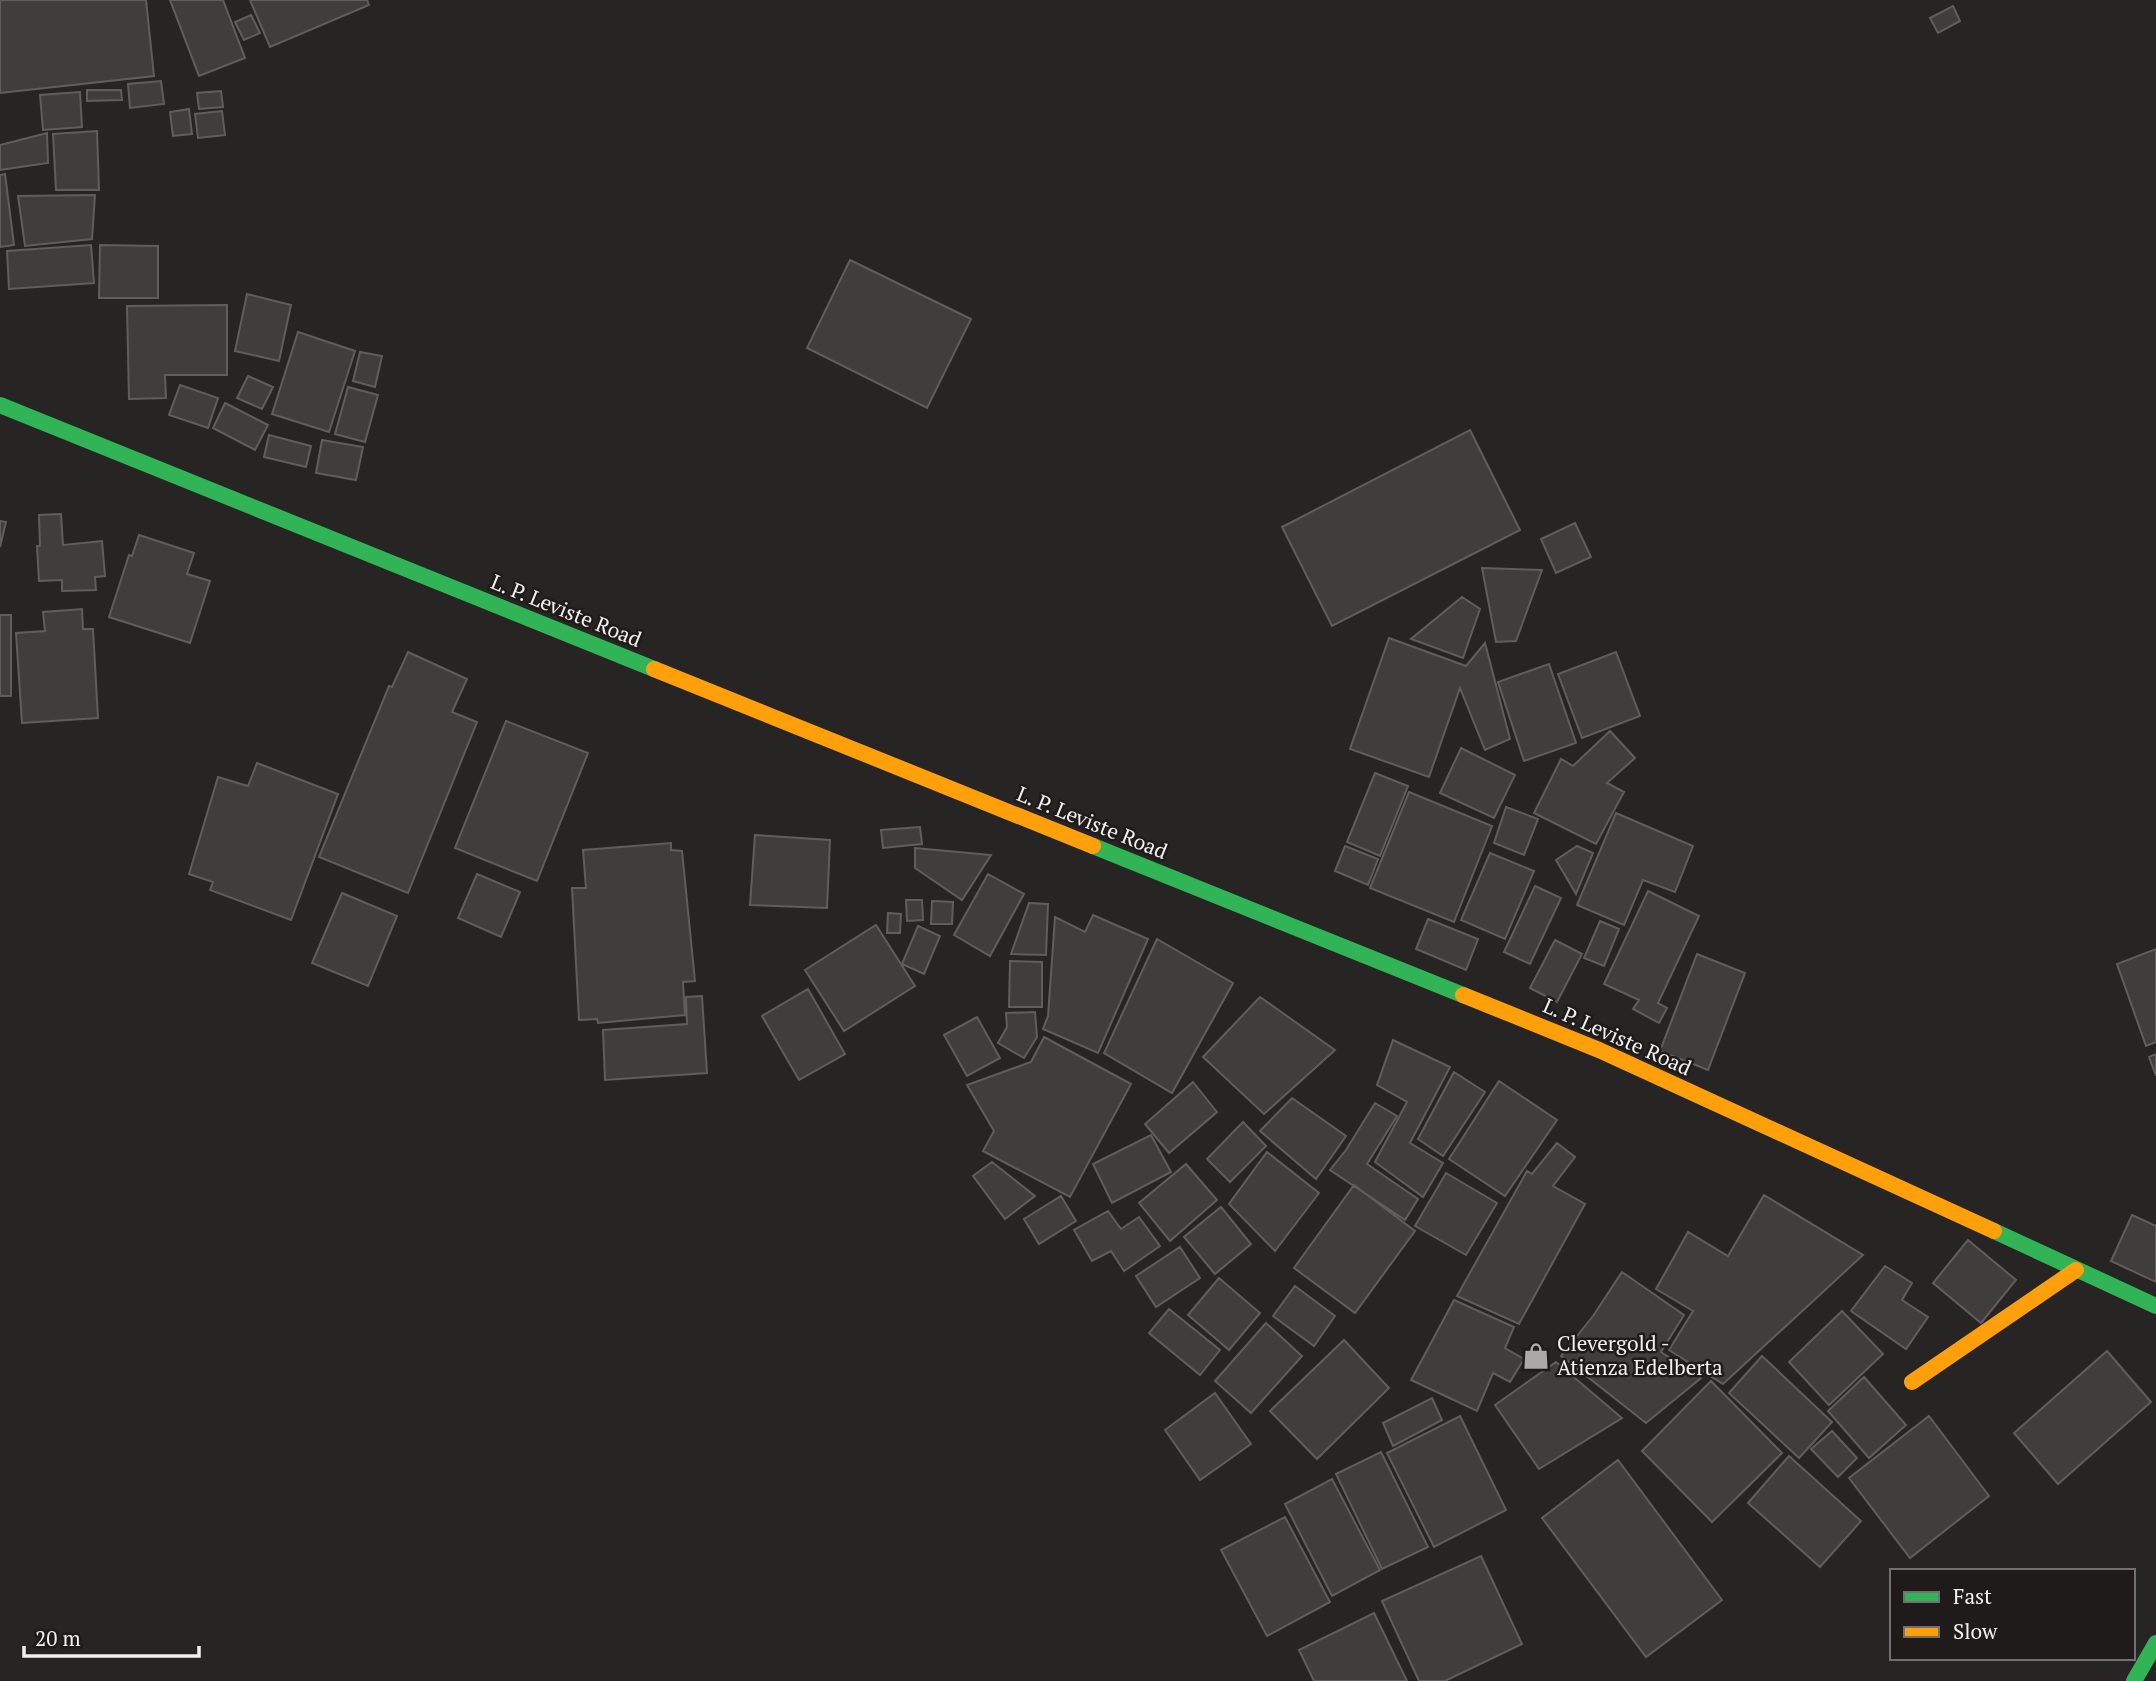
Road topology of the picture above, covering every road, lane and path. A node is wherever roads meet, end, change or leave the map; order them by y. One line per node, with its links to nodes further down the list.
1 (0, 405): 2 (main road, L. P. Leviste Road)
2 (2076, 1270): 3 (main road, L. P. Leviste Road); 4 (main road)
3 (2156, 1306)
4 (1912, 1381)
5 (2156, 1643): 6 (main road)
6 (2134, 1681)

